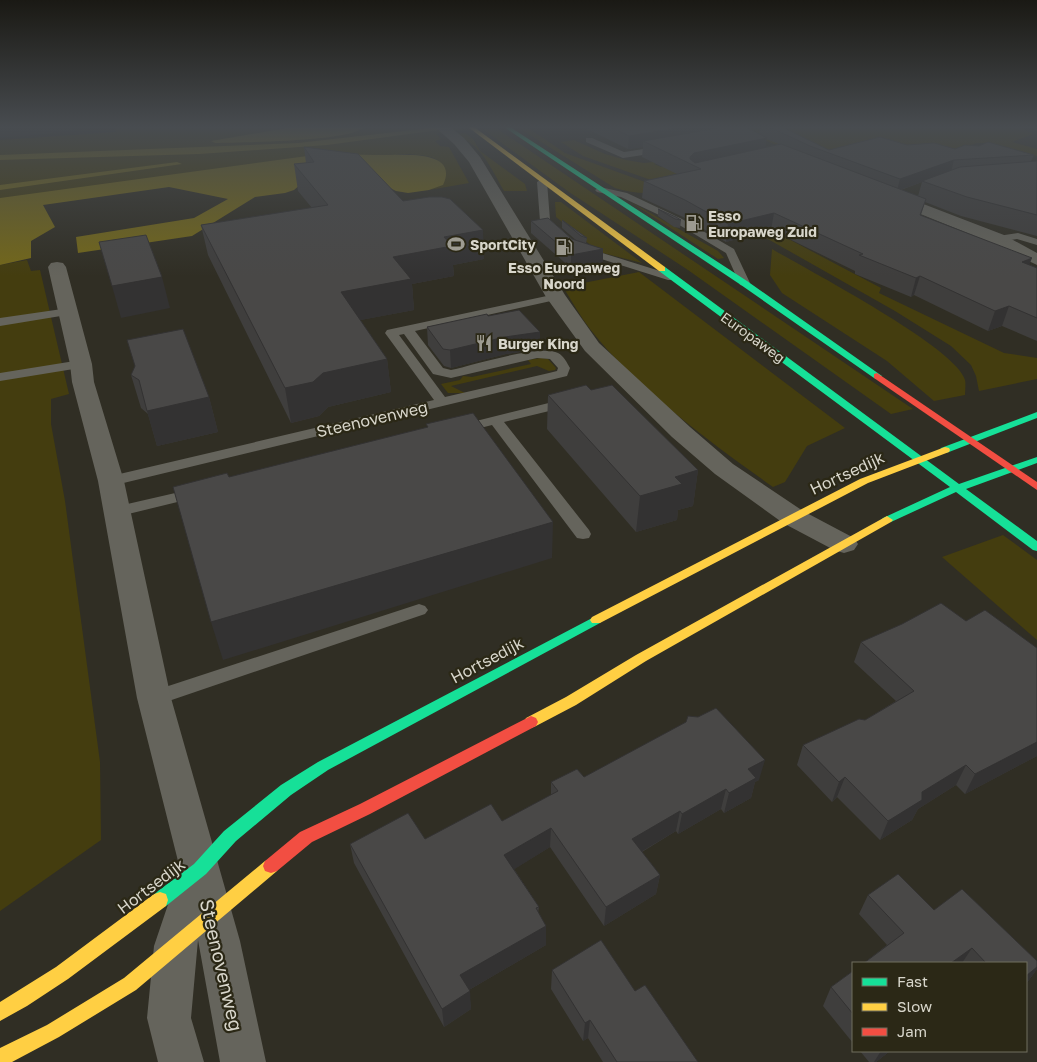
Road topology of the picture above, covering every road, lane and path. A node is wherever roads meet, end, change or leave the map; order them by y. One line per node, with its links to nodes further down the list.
1 (484, 177): 15 (street)
2 (535, 177): 4 (main road, Europaweg)
3 (579, 177): 6 (main road)
4 (542, 182): 13 (main road, Europaweg); 13 (lane)
5 (870, 188): 8 (street)
6 (599, 190): 14 (main road); 14 (lane)
7 (915, 192): 8 (street)
8 (897, 199): 9 (street)
9 (998, 240): 10 (lane); 11 (street)
10 (1037, 242)
11 (1037, 260)
12 (57, 267): 16 (street, Steenovenweg)
13 (672, 278): 27 (main road, Europaweg)
14 (744, 283): 26 (main road)
15 (556, 297): 18 (lane); 35 (street)
16 (69, 312): 17 (lane); 19 (street, Steenovenweg)
17 (0, 322)
18 (407, 329): 22 (lane, Steenovenweg); 22 (lane)
19 (81, 364): 20 (lane); 30 (street, Steenovenweg)
20 (0, 377)
21 (582, 399): 24 (lane)
22 (442, 402): 30 (lane, Steenovenweg)
23 (1037, 416): 26 (main road, Hortsedijk)
24 (496, 421): 25 (lane); 36 (lane)
25 (448, 432)
26 (970, 439): 27 (main road, Hortsedijk); 29 (main road)
27 (920, 459): 32 (main road, Europaweg); 35 (main road, Hortsedijk)
28 (1037, 460): 29 (main road)
29 (1012, 469): 31 (main road); 32 (main road)
30 (111, 481): 34 (street, Steenovenweg)
31 (1037, 487)
32 (957, 488): 37 (main road); 38 (main road, Europaweg)
33 (209, 490): 34 (lane)
34 (116, 512): 40 (street, Steenovenweg)
35 (793, 517): 37 (street); 41 (main road, Hortsedijk)
36 (583, 534)
37 (844, 544): 42 (main road)
38 (1037, 547)
39 (419, 610): 40 (lane)
40 (154, 698): 41 (street, Steenovenweg)
41 (200, 870): 42 (street, Steenovenweg); 43 (street, Steenovenweg); 44 (main road, Hortsedijk)
42 (212, 916): 43 (main road); 47 (street, Steenovenweg)
43 (176, 946): 45 (main road); 46 (street, Steenovenweg)
44 (0, 1012)
45 (0, 1058)
46 (181, 1062)
47 (243, 1062)

